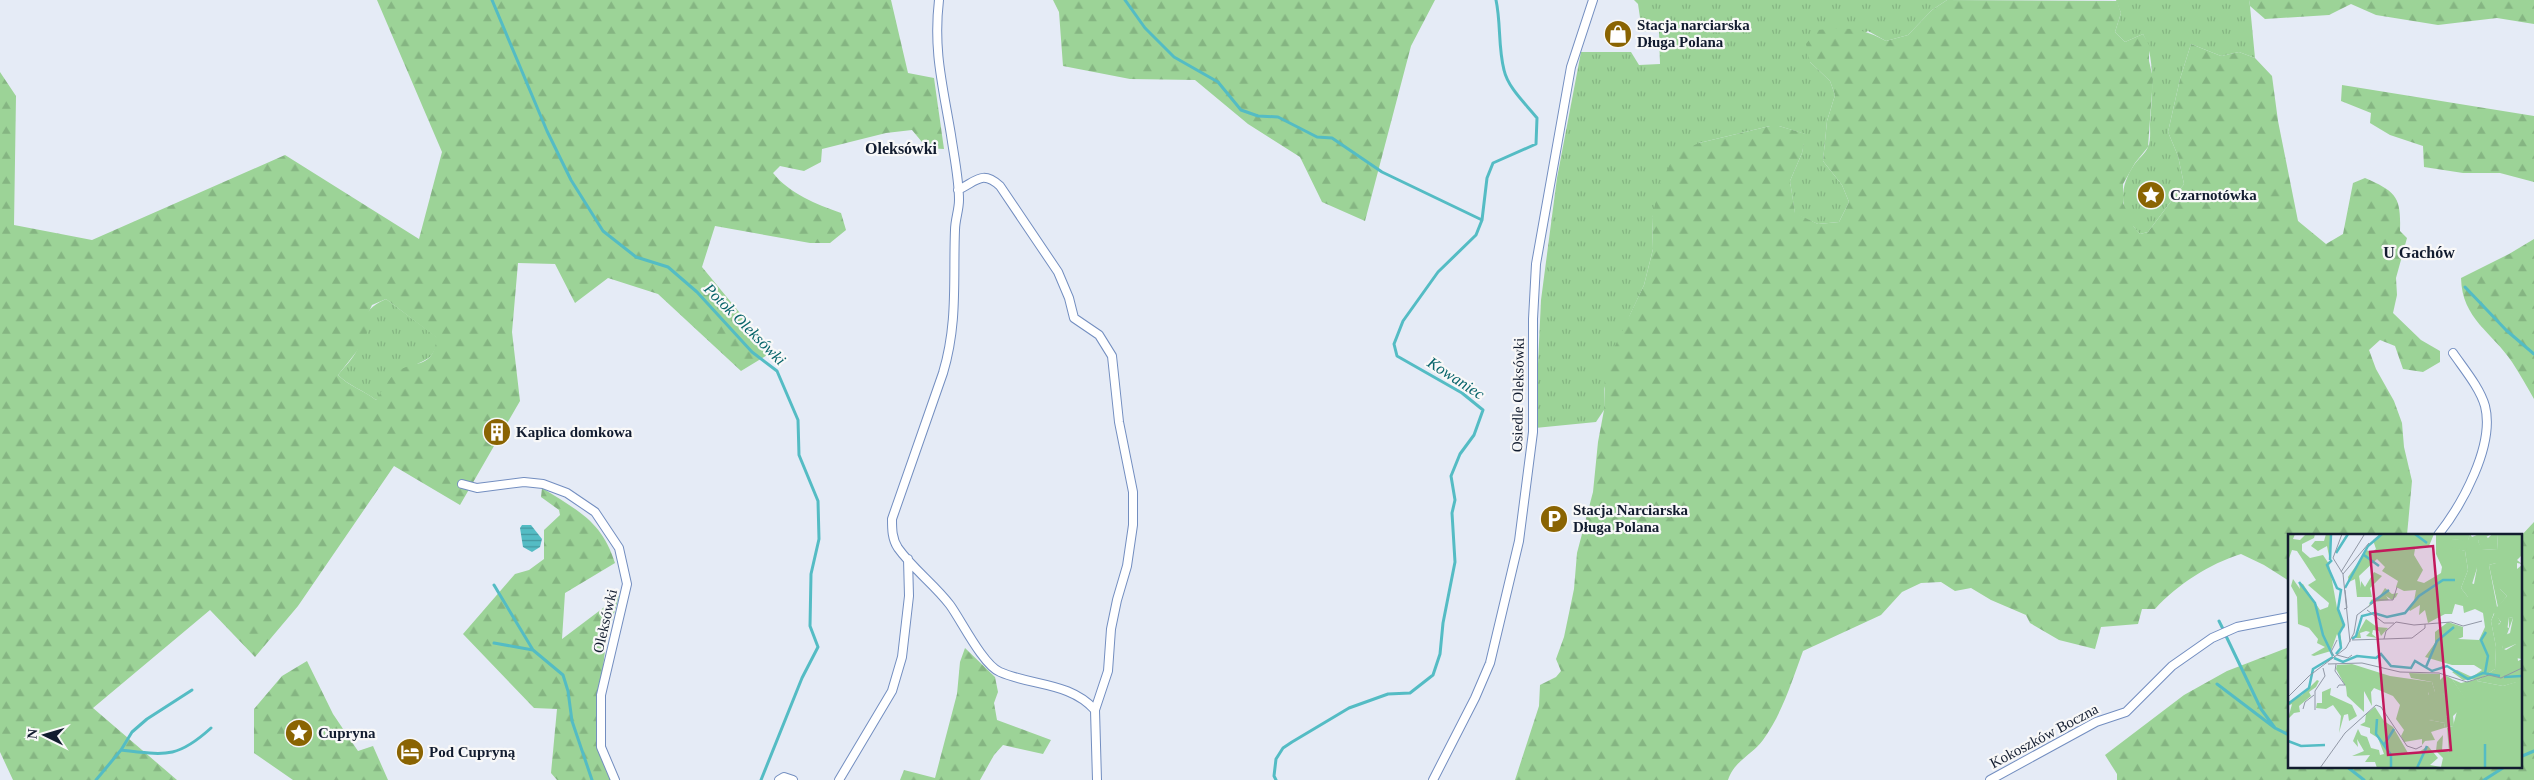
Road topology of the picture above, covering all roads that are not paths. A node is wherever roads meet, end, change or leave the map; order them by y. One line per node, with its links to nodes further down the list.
1 (939, 0): 3 (street)
2 (1593, 0): 15 (street, Osiedle Oleksówki)
3 (958, 190): 7 (street); 9 (street)
4 (2453, 353): 6 (street)
5 (462, 484): 10 (street, Oleksówki)
6 (2439, 534)
7 (908, 559): 9 (street); 13 (street)
8 (2288, 617): 16 (street, Kokoszków Boczna)
9 (1095, 710): 14 (street)
10 (615, 780)
11 (780, 780): 12 (street)
12 (793, 780)
13 (839, 780)
14 (1096, 780)
15 (1434, 780)
16 (1990, 780)

